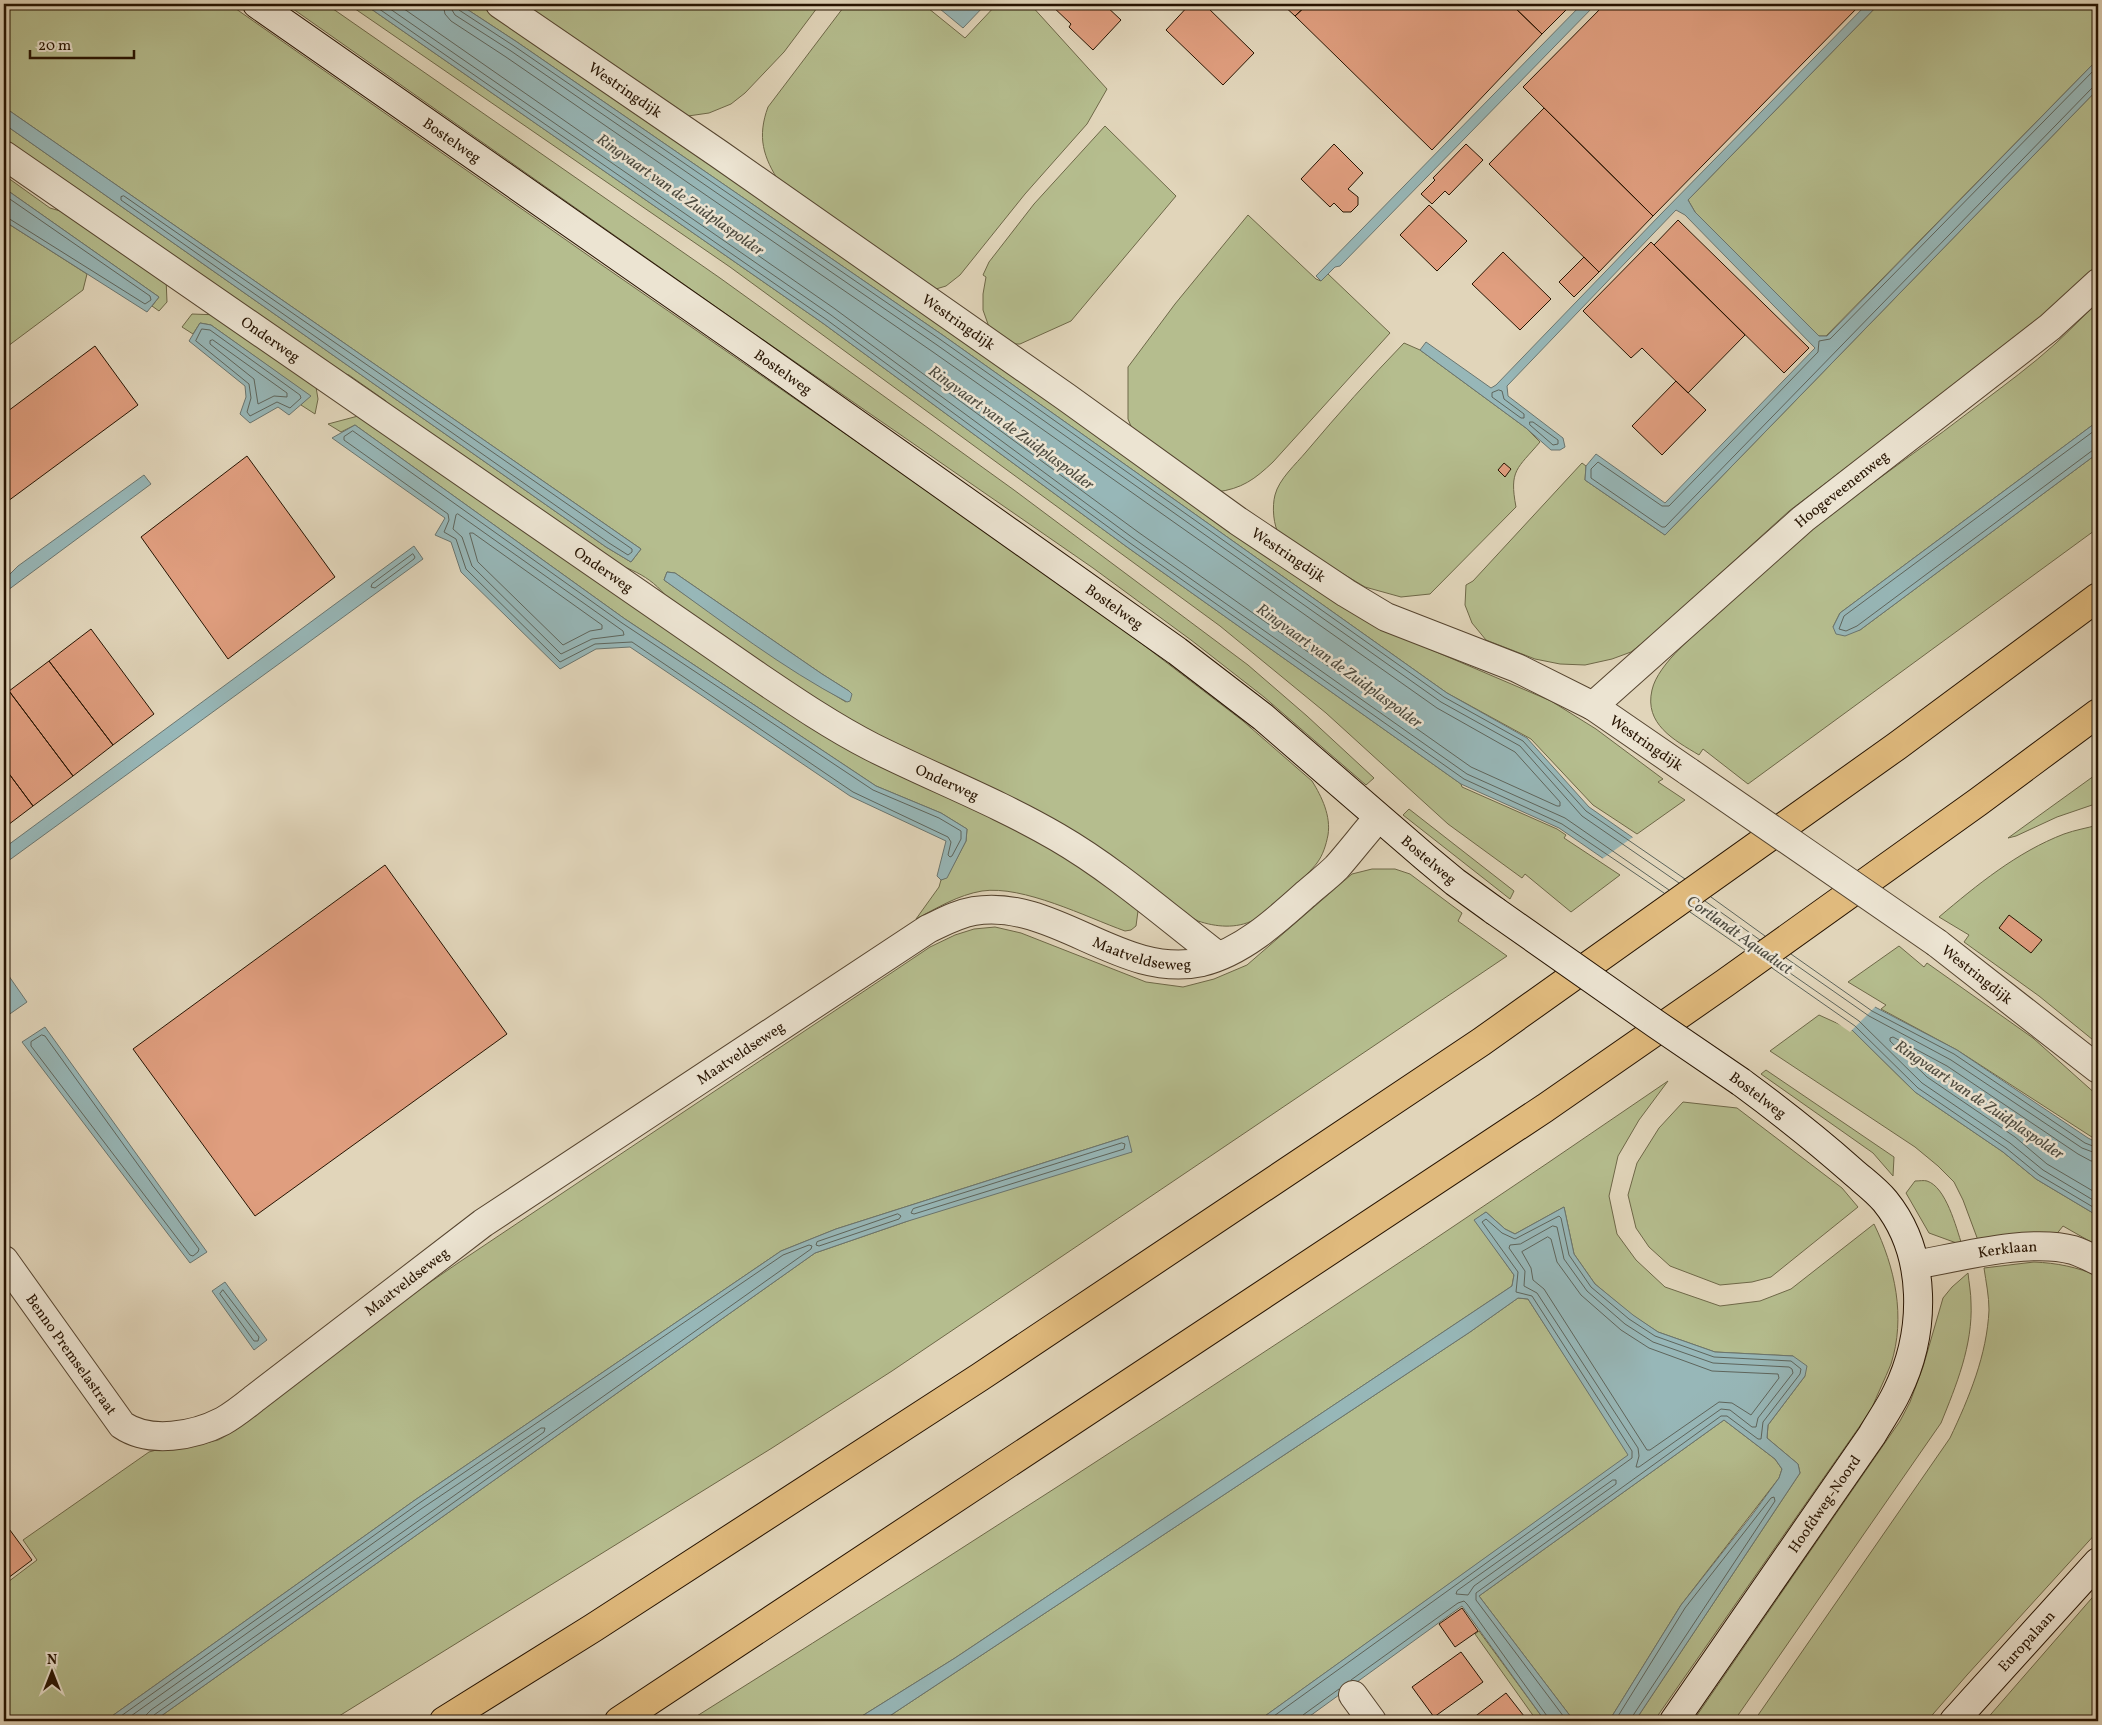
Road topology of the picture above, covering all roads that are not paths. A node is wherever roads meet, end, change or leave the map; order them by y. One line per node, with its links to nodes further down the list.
1 (257, 4): 8 (street, Bostelweg)
2 (500, 4): 6 (street, Westringdijk)
3 (4, 155): 9 (street, Onderweg)
4 (2098, 283): 6 (street, Hoogeveenenweg)
5 (2098, 597): 17 (highway)
6 (1593, 706): 10 (street, Westringdijk, bridge)
7 (2098, 713): 18 (highway)
8 (1378, 818): 9 (street, Maatveldseweg); 13 (street, Bostelweg, bridge)
9 (1218, 956): 14 (street, Maatveldseweg)
10 (2098, 1069)
11 (4, 1260): 14 (street, Benno Premselastraat)
12 (2098, 1261): 13 (street, Kerklaan)
13 (1915, 1265): 20 (street, Hoofdweg-Noord)
14 (122, 1425)
15 (2098, 1562): 21 (street, Europalaan)
16 (1353, 1695): 19 (street)
17 (444, 1721)
18 (619, 1721)
19 (1372, 1721)
20 (1674, 1721)
21 (1954, 1721)

